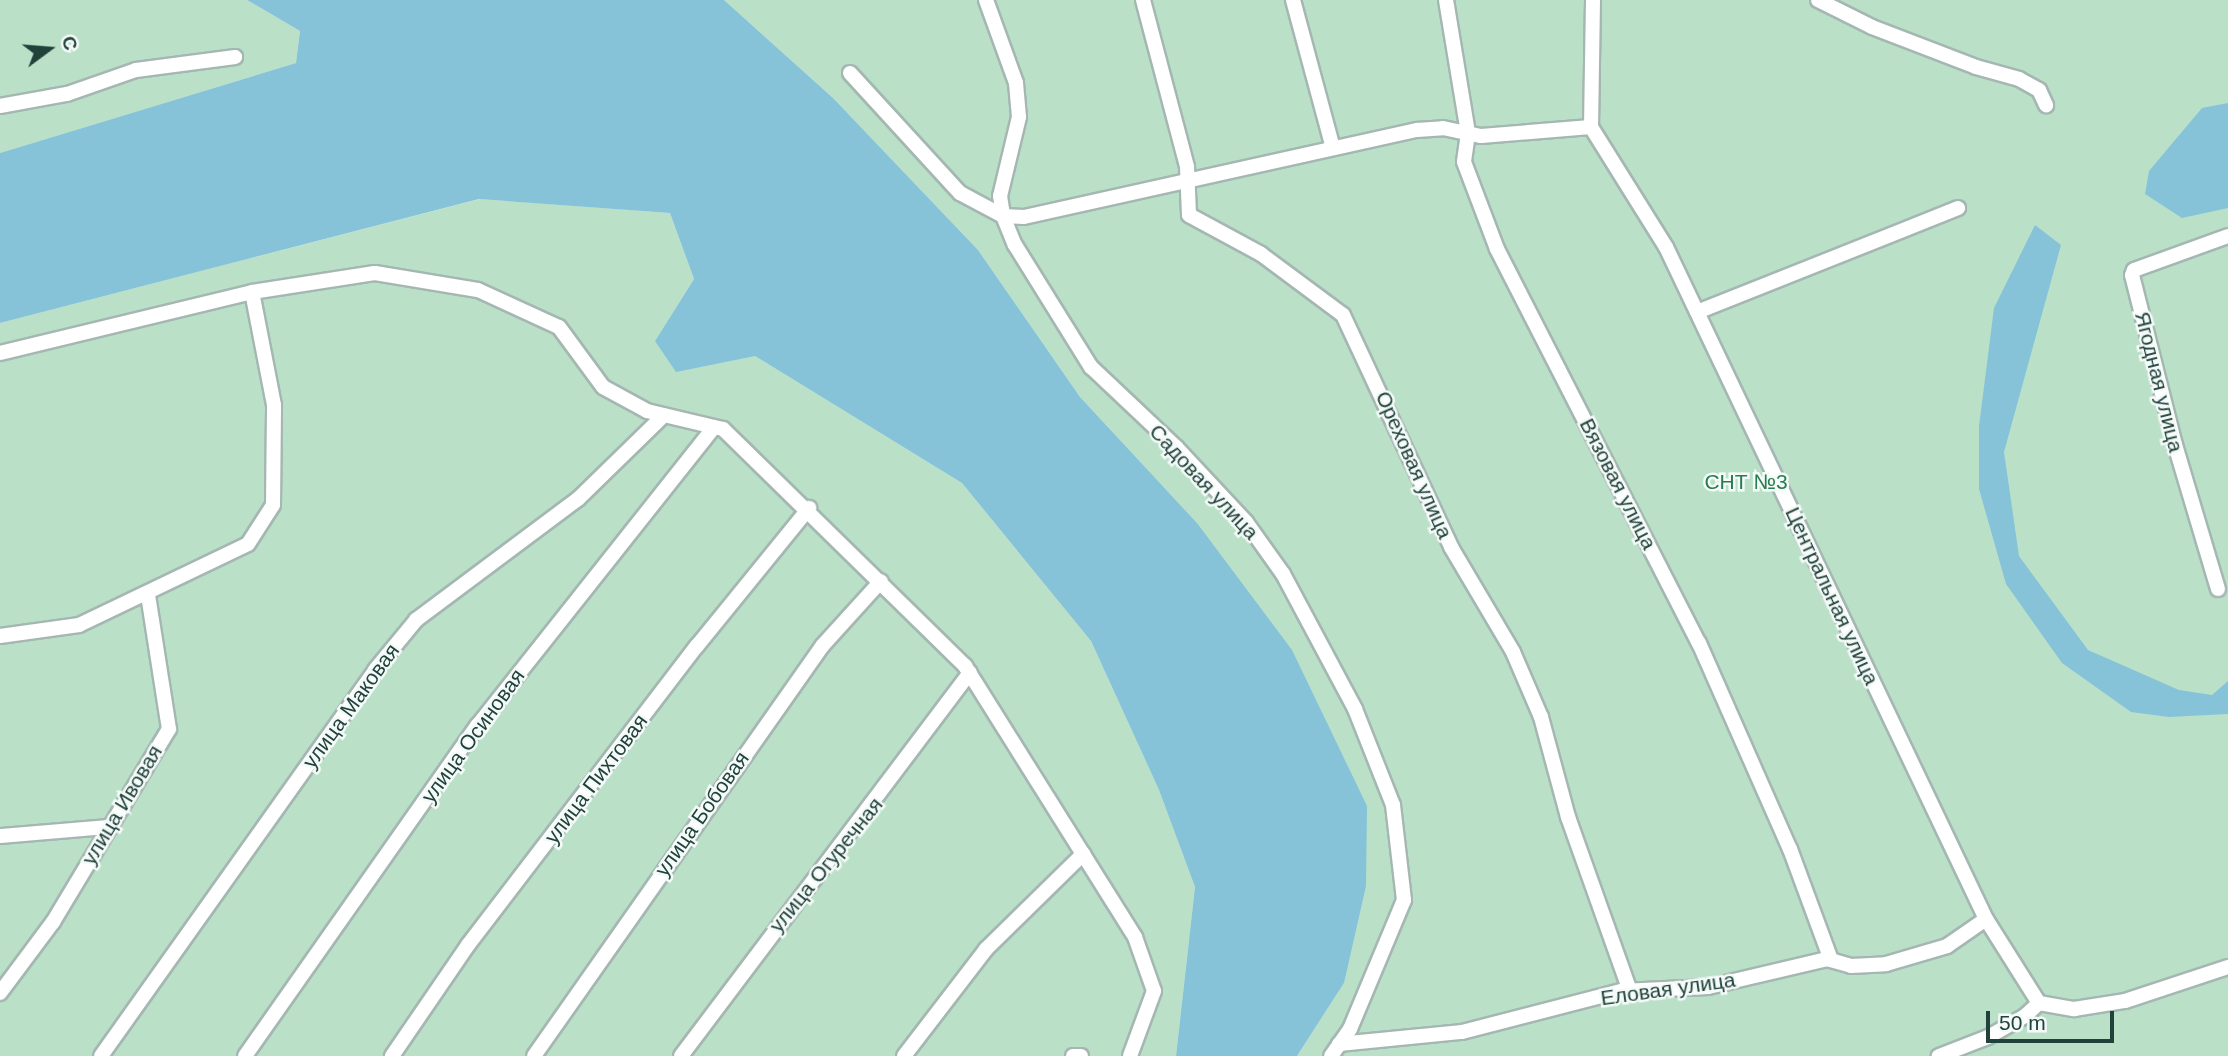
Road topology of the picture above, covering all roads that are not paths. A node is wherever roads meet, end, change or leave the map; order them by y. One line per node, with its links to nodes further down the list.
1 (986, 0): 16 (street)
2 (1143, 0): 14 (street, Ореховая улица)
3 (1293, 0): 13 (street)
4 (1446, 0): 12 (street, Вязовая улица)
5 (1593, 0): 11 (street)
6 (1818, 0): 9 (street)
7 (236, 57): 10 (street)
8 (850, 73): 16 (street)
9 (2046, 105)
10 (0, 106)
11 (1591, 127): 12 (street); 19 (street, Центральная улица)
12 (1468, 133): 13 (street); 33 (street, Вязовая улица)
13 (1333, 148): 14 (street)
14 (1186, 180): 16 (street); 35 (street, Ореховая улица)
15 (1958, 208): 19 (street)
16 (1003, 216): 38 (street, Садовая улица)
17 (2228, 236): 25 (street, Ягодная улица)
18 (252, 292): 20 (street); 21 (street); 26 (street)
19 (1697, 312): 32 (street, Центральная улица)
20 (0, 353)
21 (664, 415): 22 (street); 39 (street, улица Маковая)
22 (714, 427): 23 (street); 40 (street, улица Осиновая)
23 (809, 508): 24 (street); 41 (street, улица Пихтовая)
24 (881, 581): 28 (street); 42 (street, улица Бобовая)
25 (2218, 589)
26 (148, 595): 27 (street); 29 (street, улица Ивовая)
27 (0, 636)
28 (970, 673): 31 (street); 43 (street, улица Огуречная)
29 (108, 828): 30 (street); 36 (street, улица Ивовая)
30 (0, 836)
31 (1083, 855): 44 (street); 47 (street)
32 (1986, 919): 33 (street, Еловая улица); 37 (street, Центральная улица)
33 (1831, 960): 35 (street, Еловая улица)
34 (2228, 967): 37 (street)
35 (1630, 991): 38 (street, Еловая улица)
36 (0, 993)
37 (2039, 1003): 48 (street)
38 (1335, 1050)
39 (101, 1056)
40 (245, 1056)
41 (392, 1056)
42 (534, 1056)
43 (681, 1056)
44 (904, 1056)
45 (1073, 1056): 46 (street)
46 (1081, 1056)
47 (1130, 1056)
48 (1939, 1056)

